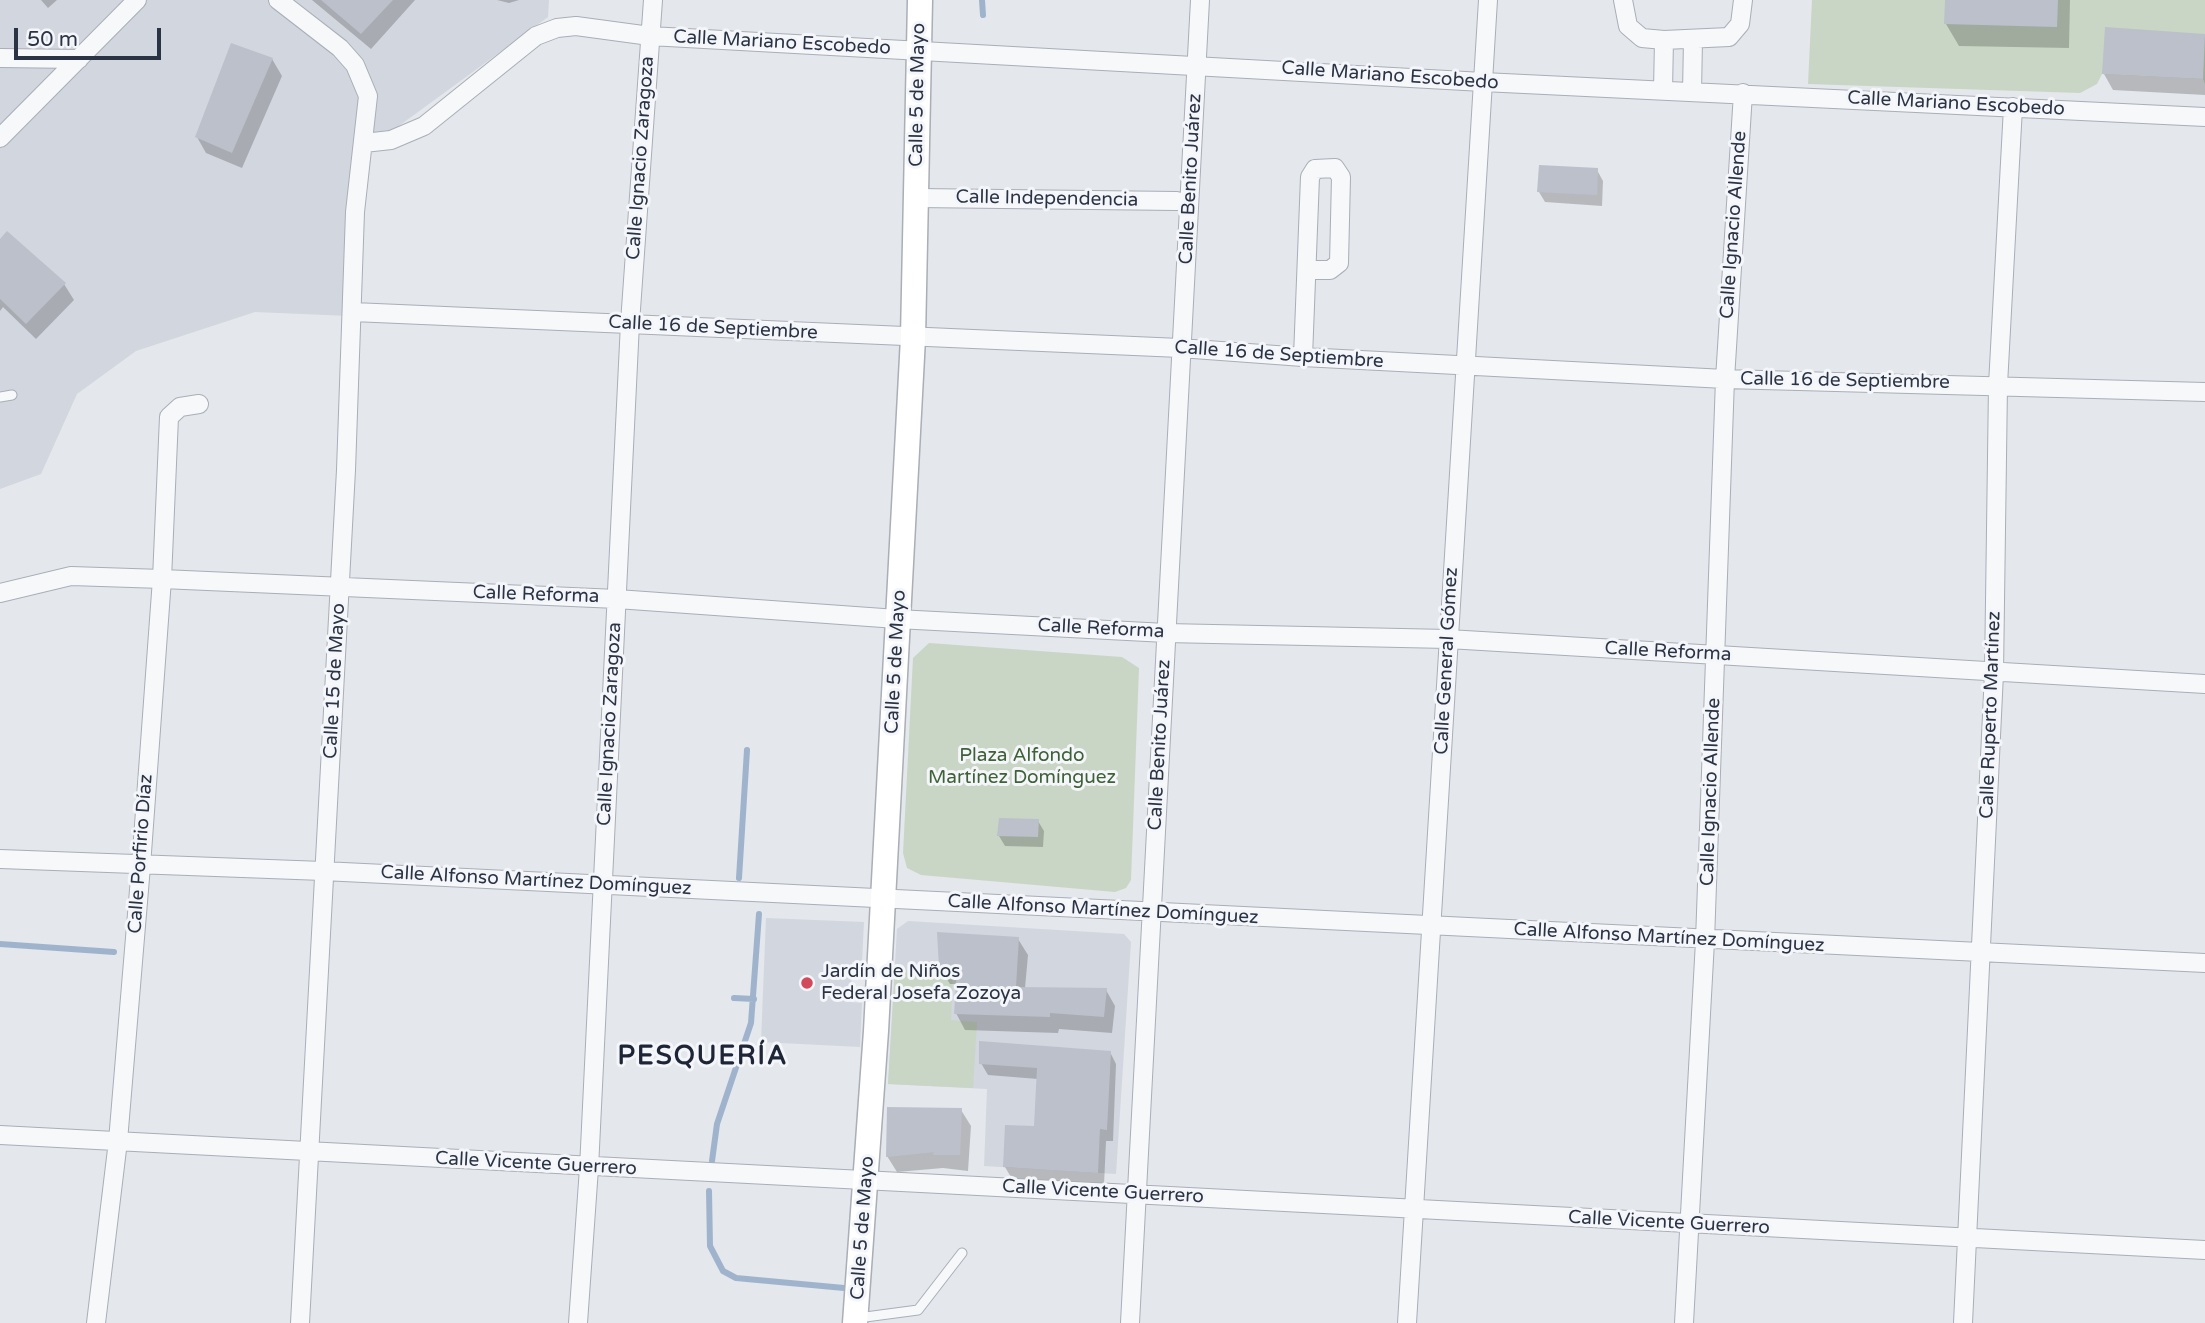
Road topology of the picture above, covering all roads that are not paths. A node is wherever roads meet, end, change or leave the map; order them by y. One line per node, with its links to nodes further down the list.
1 (137, 0): 14 (street)
2 (278, 0): 23 (street, Calle 15 de Mayo)
3 (653, 0): 9 (street, Calle Ignacio Zaragoza)
4 (920, 0): 12 (street, Calle 5 de Mayo)
5 (1200, 0): 15 (street, Calle Benito Juárez)
6 (1488, 0): 16 (street, Calle General Gómez)
7 (1623, 0): 10 (street)
8 (1743, 0): 11 (street)
9 (650, 36): 12 (street, Calle Mariano Escobedo); 23 (street, Calle Mariano Escobedo); 28 (street, Calle Ignacio Zaragoza)
10 (1664, 40): 11 (street); 17 (street)
11 (1693, 40): 18 (street)
12 (919, 50): 15 (street, Calle Mariano Escobedo); 24 (street, Calle 5 de Mayo)
13 (0, 58): 14 (street)
14 (79, 59): 22 (street)
15 (1197, 64): 16 (street, Calle Mariano Escobedo); 30 (street, Calle Benito Juárez)
16 (1483, 82): 17 (street, Calle Mariano Escobedo); 32 (street, Calle General Gómez)
17 (1663, 90): 18 (street, Calle Mariano Escobedo)
18 (1692, 92): 19 (street, Calle Mariano Escobedo)
19 (1742, 93): 20 (street, Calle Mariano Escobedo); 33 (street, Calle Ignacio Allende)
20 (2013, 107): 21 (street, Calle Mariano Escobedo); 34 (street, Calle Ruperto Martínez)
21 (2205, 117)
22 (0, 138)
23 (364, 143): 27 (street, Calle 15 de Mayo)
24 (917, 198): 25 (street, Calle Independencia); 29 (street, Calle 5 de Mayo)
25 (1177, 201)
26 (1307, 270): 26 (street); 31 (street)
27 (353, 312): 28 (street, Calle 16 de Septiembre); 40 (street, Calle 15 de Mayo)
28 (630, 323): 29 (street, Calle 16 de Septiembre); 42 (street, Calle Ignacio Zaragoza)
29 (913, 338): 30 (street, Calle 16 de Septiembre); 43 (street, Calle 5 de Mayo)
30 (1180, 348): 31 (street, Calle 16 de Septiembre); 44 (street, Calle Benito Juárez)
31 (1303, 357): 32 (street, Calle 16 de Septiembre)
32 (1463, 366): 33 (street, Calle 16 de Septiembre); 45 (street, Calle General Gómez)
33 (1725, 379): 34 (street, Calle 16 de Septiembre); 46 (street, Calle Ignacio Allende)
34 (1998, 385): 35 (street, Calle 16 de Septiembre); 47 (street, Calle Ruperto Martínez)
35 (2205, 392)
36 (12, 395): 37 (lane)
37 (0, 397)
38 (199, 404): 39 (street, Calle Porfirio Díaz)
39 (162, 579): 40 (street, Calle Reforma); 41 (street, Calle Reforma); 50 (street, Calle Porfirio Díaz)
40 (341, 587): 42 (street, Calle Reforma); 51 (street, Calle 15 de Mayo)
41 (0, 593)
42 (617, 599): 43 (street, Calle Reforma); 52 (street, Calle Ignacio Zaragoza)
43 (897, 619): 44 (street, Calle Reforma); 53 (street, Calle 5 de Mayo)
44 (1166, 633): 45 (street, Calle Reforma); 54 (street, Calle Benito Juárez)
45 (1448, 639): 46 (street, Calle Reforma); 55 (street, Calle General Gómez)
46 (1717, 655): 47 (street, Calle Reforma); 56 (street, Calle Ignacio Allende)
47 (1994, 673): 48 (street, Calle Reforma); 57 (street, Calle Ruperto Martínez)
48 (2205, 684)
49 (0, 859): 50 (street, Calle Alfonso Martínez Domínguez)
50 (141, 866): 51 (street, Calle Alfonso Martínez Domínguez); 60 (street, Calle Porfirio Díaz)
51 (323, 871): 52 (street, Calle Alfonso Martínez Domínguez); 61 (street, Calle 15 de Mayo)
52 (601, 884): 53 (street, Calle Alfonso Martínez Domínguez); 62 (street, Calle Ignacio Zaragoza)
53 (884, 898): 54 (street, Calle Alfonso Martínez Domínguez); 63 (street, Calle 5 de Mayo)
54 (1152, 912): 55 (street, Calle Alfonso Martínez Domínguez); 64 (street, Calle Benito Juárez)
55 (1432, 927): 56 (street, Calle Alfonso Martínez Domínguez); 65 (street, Calle General Gómez)
56 (1705, 941): 57 (street, Calle Alfonso Martínez Domínguez); 66 (street, Calle Ignacio Allende)
57 (1983, 952): 58 (street, Calle Alfonso Martínez Domínguez); 67 (street, Calle Ruperto Martínez)
58 (2205, 963)
59 (0, 1135): 60 (street, Calle Vicente Guerrero)
60 (118, 1141): 61 (street, Calle Vicente Guerrero); 71 (street, Calle Porfirio Díaz)
61 (309, 1152): 62 (street, Calle Vicente Guerrero); 72 (street, Calle 15 de Mayo)
62 (589, 1168): 63 (street, Calle Vicente Guerrero); 73 (street, Calle Ignacio Zaragoza)
63 (866, 1179): 64 (street, Calle Vicente Guerrero); 70 (street, Calle 5 de Mayo)
64 (1136, 1194): 65 (street, Calle Vicente Guerrero); 74 (street, Calle Benito Juárez)
65 (1413, 1210): 66 (street, Calle Vicente Guerrero); 75 (street, Calle General Gómez)
66 (1688, 1224): 67 (street, Calle Vicente Guerrero); 76 (street, Calle Ignacio Allende)
67 (1968, 1238): 68 (street, Calle Vicente Guerrero); 77 (street, Calle Ruperto Martínez)
68 (2205, 1250)
69 (962, 1253): 70 (lane)
70 (856, 1321)
71 (96, 1323)
72 (300, 1323)
73 (578, 1323)
74 (1130, 1323)
75 (1407, 1323)
76 (1684, 1323)
77 (1963, 1323)

